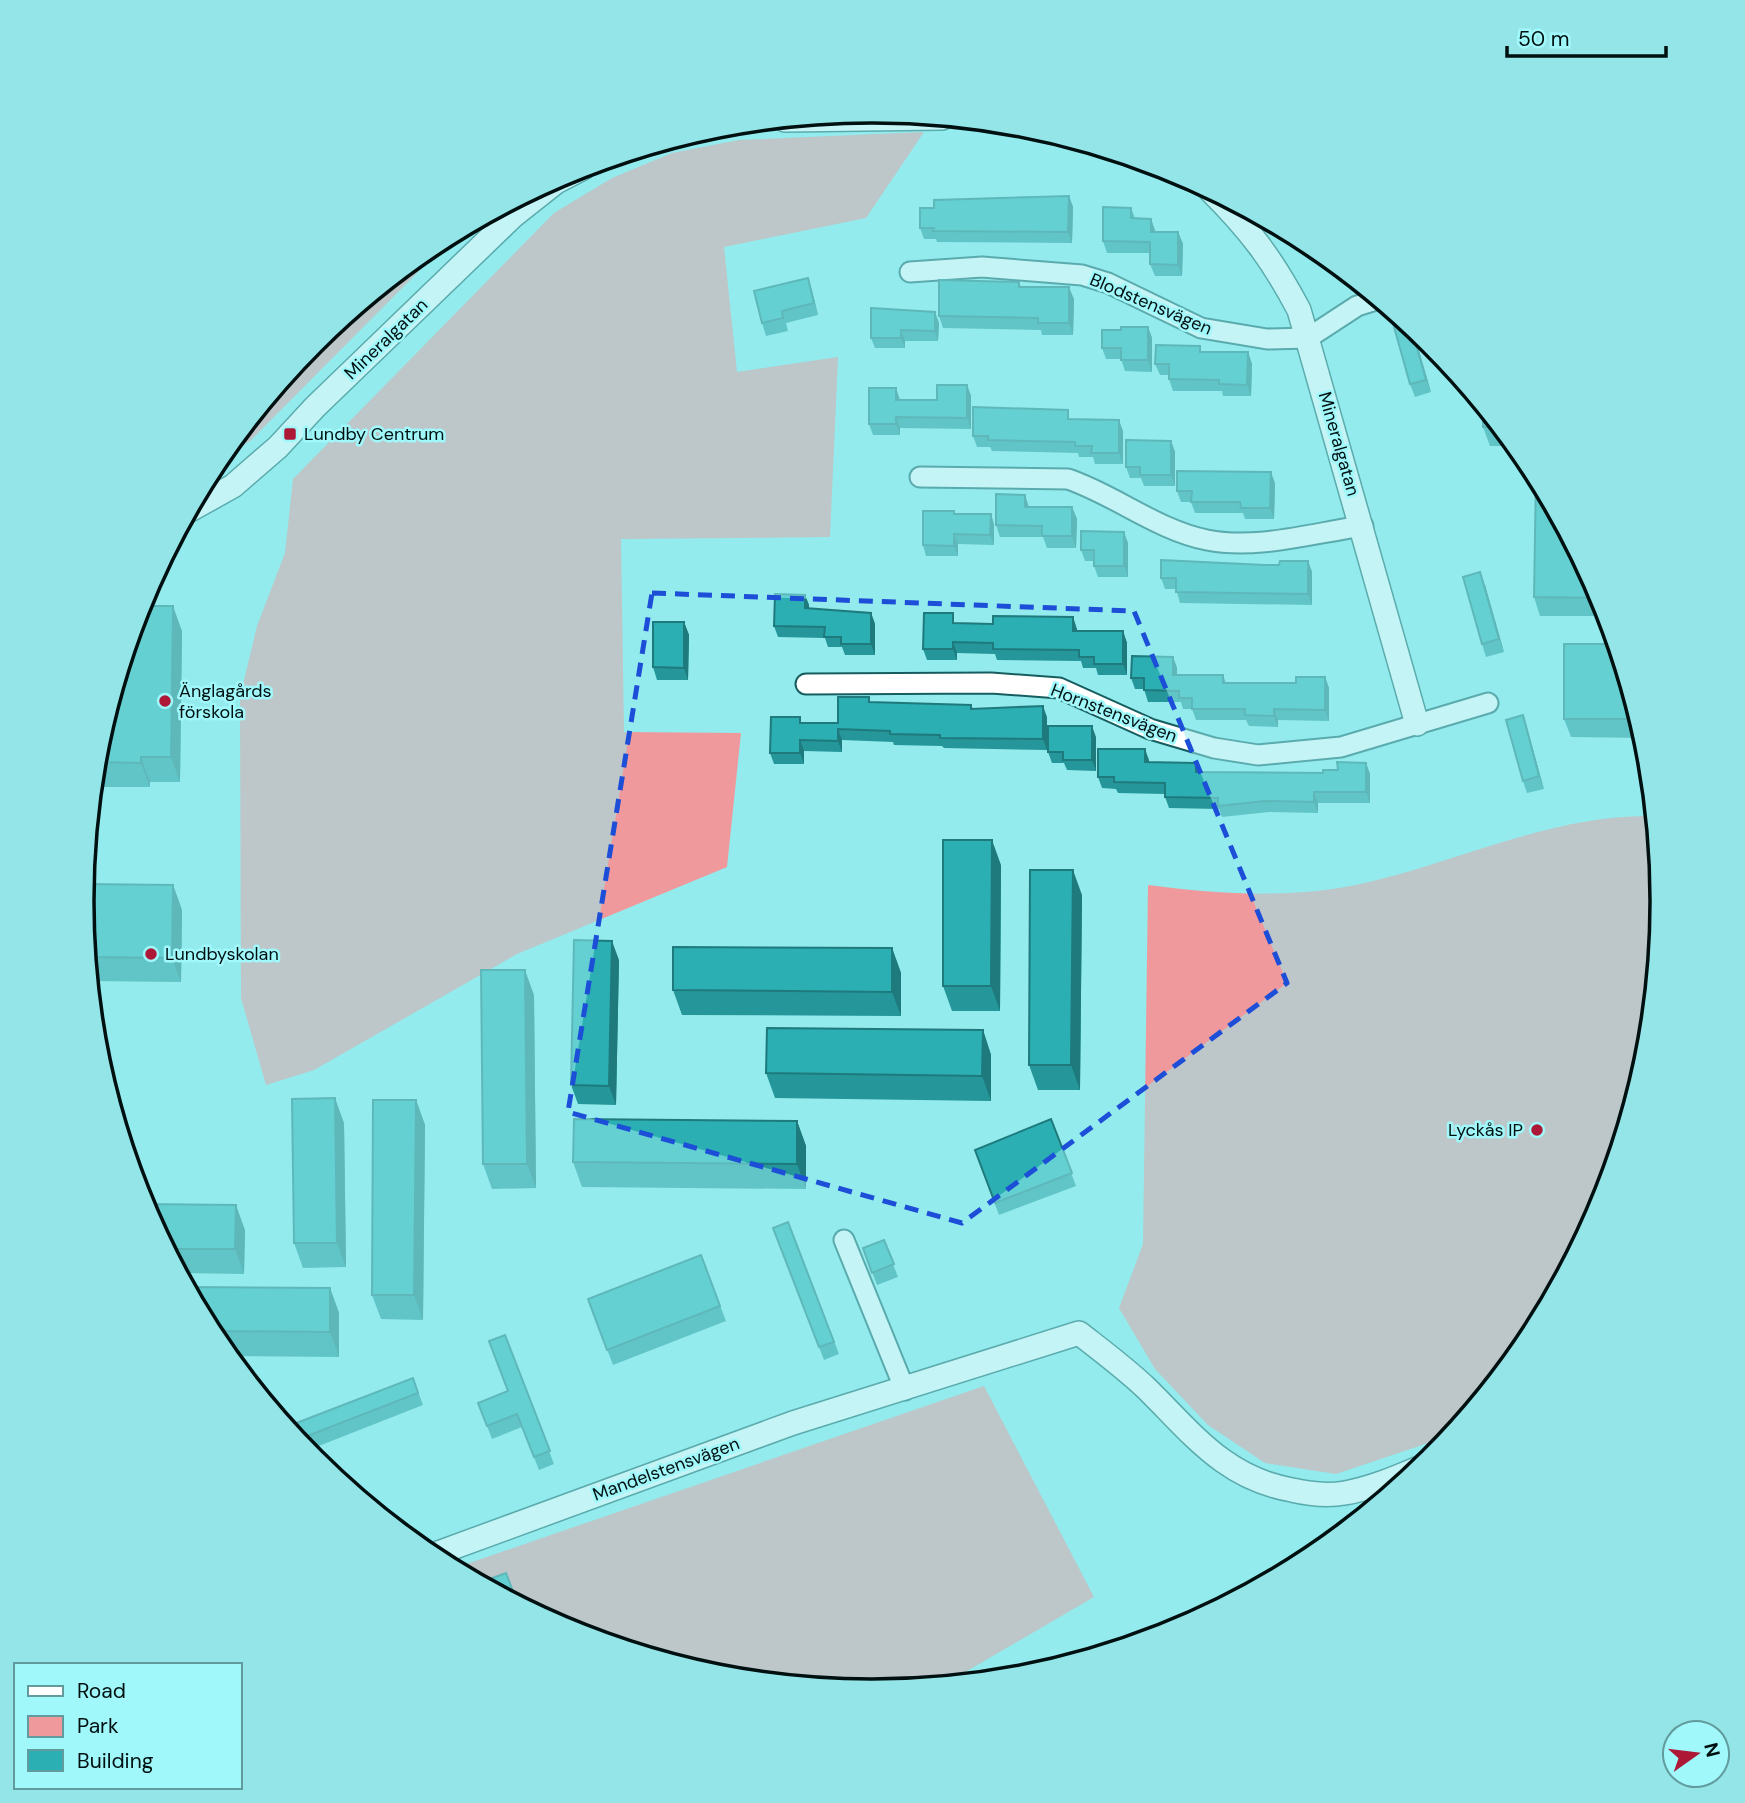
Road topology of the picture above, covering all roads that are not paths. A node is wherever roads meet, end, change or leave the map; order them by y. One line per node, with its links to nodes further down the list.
1 (530, 203): 7 (street, Mineralgatan)
2 (1232, 212): 5 (street, Mineralgatan)
3 (909, 272): 5 (street, Blodstensvägen)
4 (1368, 303): 5 (street)
5 (1308, 338): 8 (street, Mineralgatan)
6 (920, 477): 8 (street)
7 (206, 501)
8 (1363, 526): 11 (street, Mineralgatan)
9 (806, 684): 11 (street, Hornstensvägen)
10 (1488, 703): 11 (street, Hornstensvägen)
11 (1417, 724)
12 (844, 1240): 13 (street)
13 (905, 1390): 14 (street, Mandelstensvägen); 15 (street, Mandelstensvägen)
14 (1394, 1478)
15 (444, 1551)

